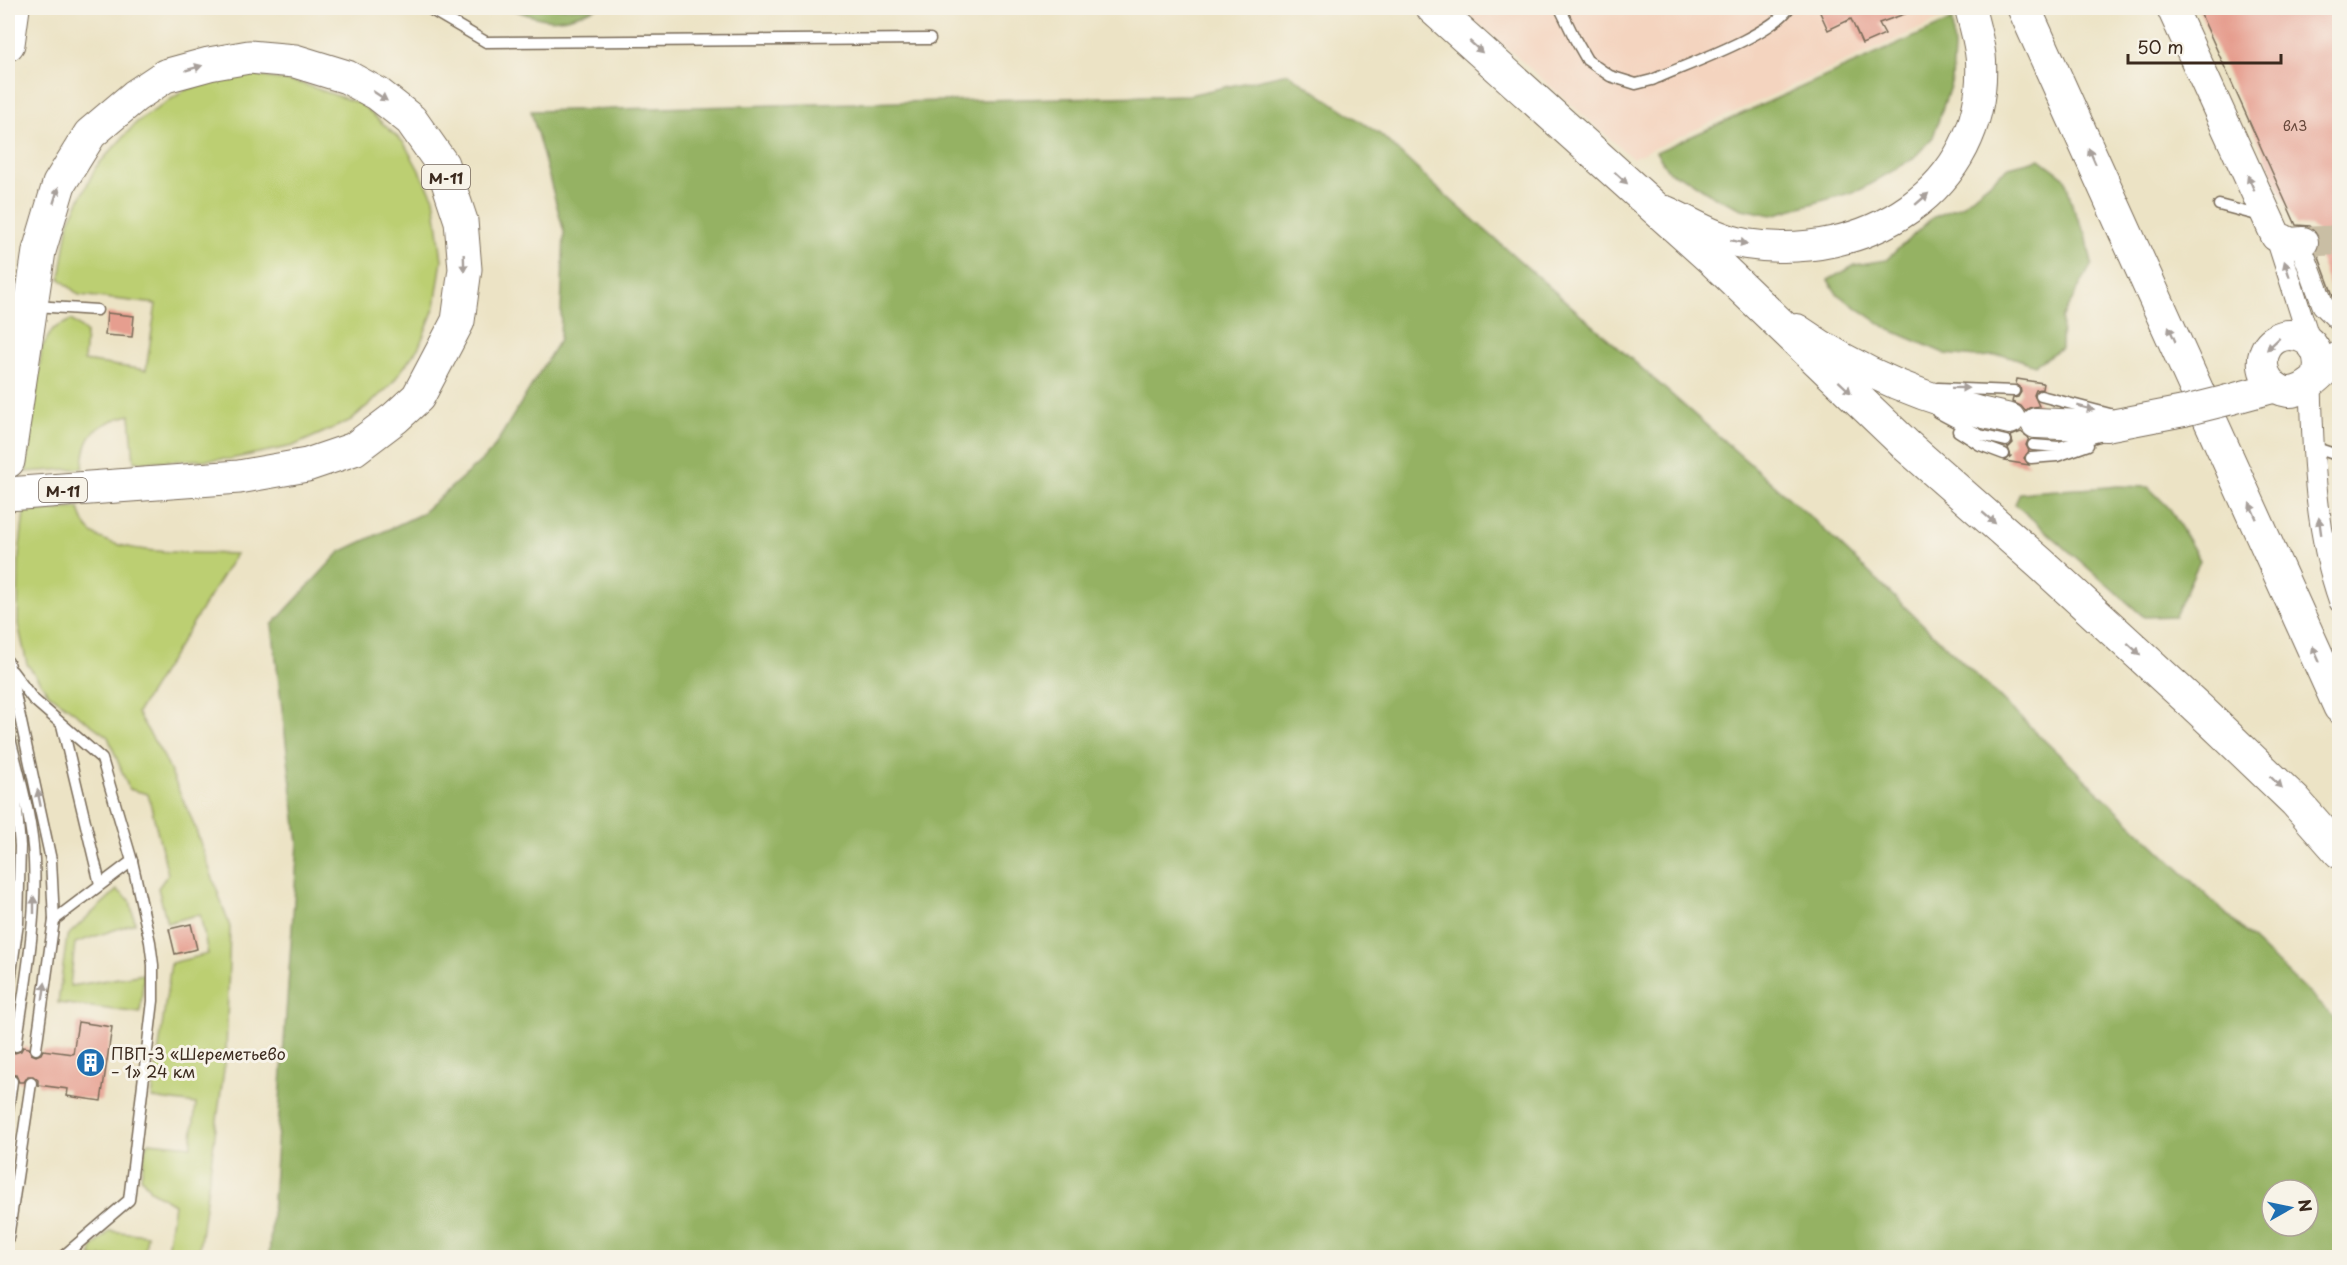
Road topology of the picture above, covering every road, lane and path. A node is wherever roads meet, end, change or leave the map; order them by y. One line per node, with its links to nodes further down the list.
1 (12, 8): 10 (main road)
2 (428, 8): 9 (lane)
3 (1433, 8): 11 (main road, one-way to 11)
4 (1560, 8): 5 (lane)
5 (1789, 8)
6 (1970, 8): 11 (street, one-way to 6)
7 (2024, 8): 32 (main road, one-way to 7)
8 (2172, 8): 13 (street, one-way to 8)
9 (930, 39)
10 (8, 44)
11 (1647, 201): 14 (main road)
12 (2218, 205): 13 (lane)
13 (2288, 238): 17 (street); 18 (street, one-way to 13)
14 (1741, 289): 22 (street); 36 (main road, one-way to 36)
15 (29, 305): 16 (lane); 28 (main road, М-11); 29 (main road, М-11, one-way to 29)
16 (97, 310)
17 (2338, 320)
18 (2310, 342): 20 (street); 21 (street, one-way to 21)
19 (2340, 356): 20 (street)
20 (2314, 381): 21 (street); 24 (street)
21 (2276, 387): 23 (street, bridge)
22 (1924, 400): 23 (street, one-way to 23); 25 (lane)
23 (2118, 425): 27 (lane)
24 (2313, 447): 26 (lane); 30 (street, one-way to 24)
25 (2004, 454)
26 (2340, 456)
27 (2031, 458)
28 (8, 461)
29 (8, 494)
30 (2340, 602)
31 (8, 664): 33 (lane); 39 (lane, one-way to 31)
32 (2340, 707)
33 (62, 725): 37 (lane); 38 (lane)
34 (8, 730): 41 (lane, one-way to 34)
35 (8, 736): 40 (lane)
36 (2340, 852)
37 (132, 861): 38 (lane); 47 (lane)
38 (100, 884): 39 (lane)
39 (54, 920): 42 (lane, one-way to 39)
40 (8, 994)
41 (16, 1046)
42 (36, 1049)
43 (12, 1081): 45 (lane)
44 (31, 1083): 46 (lane)
45 (8, 1109)
46 (8, 1238)
47 (62, 1257)

